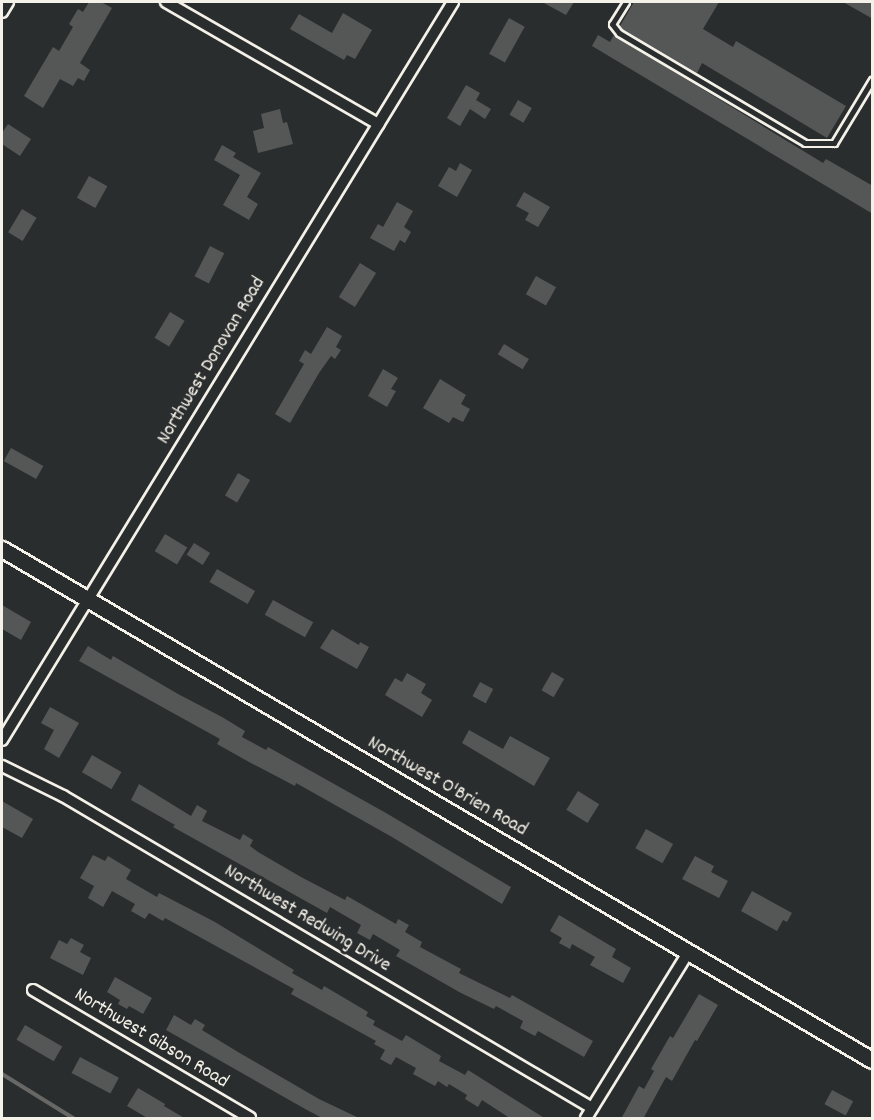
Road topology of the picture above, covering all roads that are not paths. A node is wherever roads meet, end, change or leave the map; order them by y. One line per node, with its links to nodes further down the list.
1 (8, 2): 5 (street)
2 (166, 2): 7 (street)
3 (453, 2): 7 (street, Northwest Donovan Road)
4 (627, 2): 6 (lane)
5 (2, 12)
6 (873, 80)
7 (378, 124): 9 (street, Northwest Donovan Road)
8 (2, 549): 9 (street, Northwest O'Brien Road)
9 (89, 600): 10 (street, Northwest Donovan Road); 12 (street, Northwest O'Brien Road)
10 (2, 740)
11 (2, 766): 15 (street, Northwest Redwing Drive)
12 (688, 953): 14 (street, Northwest O'Brien Road); 15 (street)
13 (33, 990): 16 (street, Northwest Gibson Road)
14 (873, 1059)
15 (592, 1108): 17 (street)
16 (250, 1119)
17 (586, 1119)

